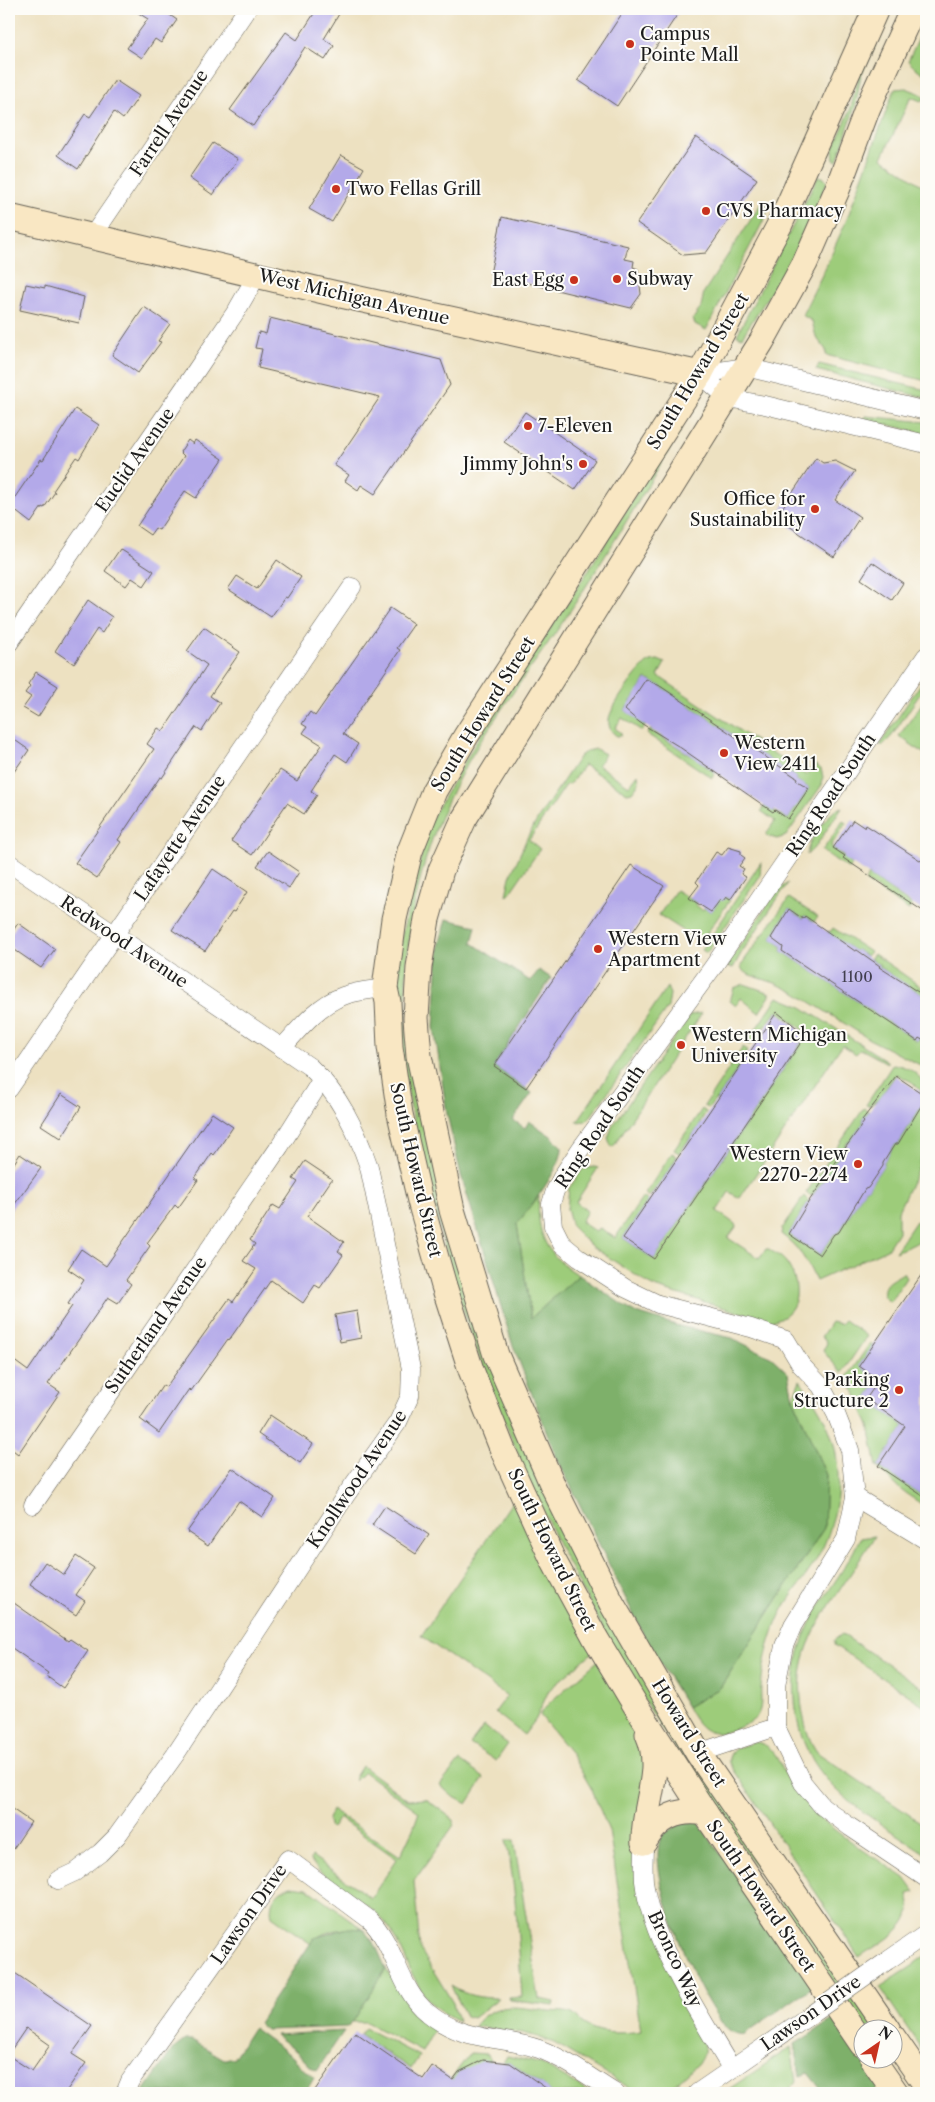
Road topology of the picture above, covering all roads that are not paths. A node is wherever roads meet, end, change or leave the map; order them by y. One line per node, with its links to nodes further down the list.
1 (247, 9): 7 (street, Farrell Avenue)
2 (876, 9): 4 (street, South Howard Street)
3 (913, 9): 5 (street, South Howard Street)
4 (810, 156): 5 (street); 10 (street, South Howard Street)
5 (844, 171): 9 (street, South Howard Street)
6 (9, 217): 7 (street, West Michigan Avenue)
7 (91, 238): 8 (street, West Michigan Avenue)
8 (257, 275): 10 (street, West Michigan Avenue); 15 (street, Euclid Avenue)
9 (746, 367): 10 (street, West Michigan Avenue); 11 (street, South Howard Street); 12 (street, West Michigan Avenue)
10 (700, 374): 11 (street, West Michigan Avenue); 19 (street, South Howard Street)
11 (728, 398): 13 (street, West Michigan Avenue); 24 (street, South Howard Street)
12 (926, 412)
13 (926, 444)
14 (352, 587): 18 (street, Lafayette Avenue)
15 (9, 643)
16 (926, 656): 25 (street, Ring Road South)
17 (9, 863): 18 (street, Redwood Avenue)
18 (114, 935): 20 (street, Redwood Avenue); 23 (street, Lafayette Avenue)
19 (385, 988): 21 (street); 28 (street, South Howard Street)
20 (239, 1020): 21 (street, Knollwood Avenue)
21 (282, 1048): 22 (street, Knollwood Avenue)
22 (322, 1079): 26 (street, Sutherland Avenue); 34 (street, Knollwood Avenue)
23 (9, 1089)
24 (524, 1416): 30 (street, Howard Street)
25 (855, 1497): 27 (street); 29 (street, Ring Road South)
26 (33, 1505)
27 (926, 1540)
28 (636, 1706): 31 (street, South Howard Street); 32 (street)
29 (776, 1728): 30 (street); 33 (street, Ring Road South)
30 (698, 1753): 36 (street, Howard Street)
31 (705, 1813): 32 (street); 37 (street, South Howard Street)
32 (644, 1842): 39 (street, Bronco Way)
33 (926, 1878)
34 (58, 1880)
35 (926, 1934): 39 (street, Lawson Drive, bridge)
36 (881, 2020)
37 (852, 2029)
38 (902, 2051): 41 (street)
39 (731, 2068): 44 (street, Lawson Drive)
40 (880, 2070): 45 (street)
41 (926, 2086)
42 (125, 2093): 43 (street, Lawson Drive)
43 (615, 2093)
44 (697, 2093)
45 (896, 2093)

